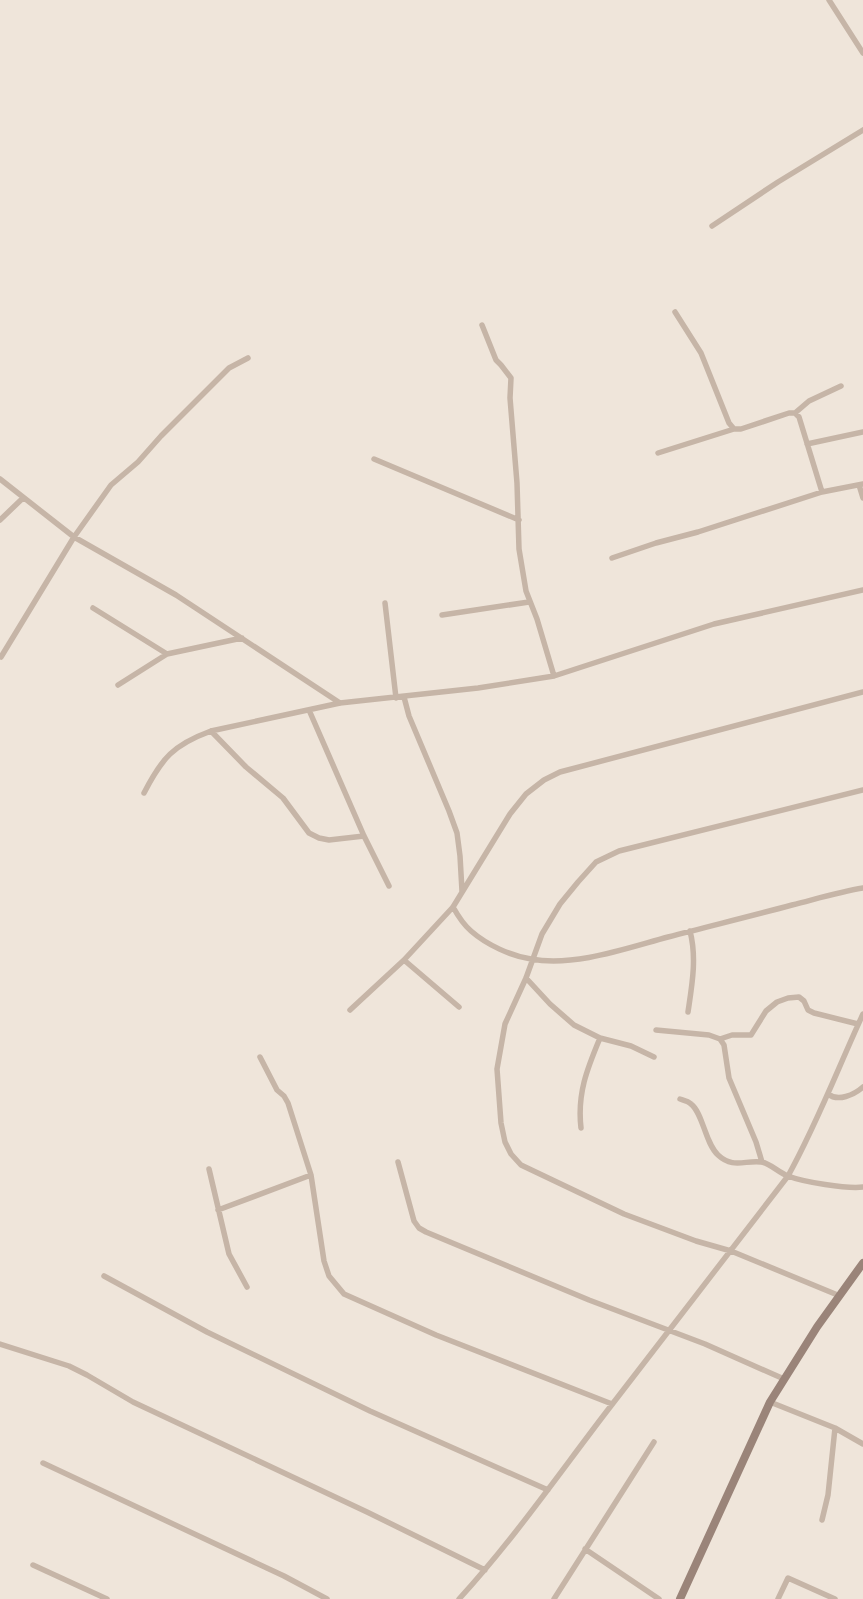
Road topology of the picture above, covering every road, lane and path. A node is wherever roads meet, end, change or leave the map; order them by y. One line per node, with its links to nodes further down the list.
1 (829, 0): 2 (street)
2 (863, 54)
3 (863, 130): 4 (street)
4 (712, 226)
5 (675, 312): 10 (street)
6 (482, 325): 21 (street)
7 (248, 358): 22 (street)
8 (841, 386): 9 (street)
9 (795, 413): 10 (street); 12 (street)
10 (734, 429): 13 (street)
11 (863, 432): 12 (street)
12 (807, 444): 17 (street)
13 (658, 453)
14 (374, 459): 21 (street)
15 (0, 479): 18 (street)
16 (861, 484): 17 (street); 19 (street)
17 (822, 492): 23 (street)
18 (23, 498): 20 (street); 22 (street)
19 (863, 498)
20 (0, 520)
21 (519, 520): 25 (street)
22 (74, 537): 29 (street); 31 (street)
23 (612, 558)
24 (863, 590): 32 (street)
25 (529, 602): 28 (street); 32 (street)
26 (385, 603): 36 (street)
27 (93, 608): 30 (street)
28 (442, 615)
29 (242, 638): 30 (street); 37 (street)
30 (167, 654): 33 (street)
31 (1, 658)
32 (554, 676): 35 (street)
33 (118, 685)
34 (863, 692): 45 (street)
35 (404, 697): 36 (street); 45 (street)
36 (396, 698): 37 (street)
37 (340, 703): 38 (street)
38 (309, 710): 39 (street); 42 (street)
39 (211, 731): 41 (street); 42 (street)
40 (863, 790): 49 (street)
41 (144, 793)
42 (364, 836): 43 (street)
43 (389, 886)
44 (863, 888): 47 (street)
45 (462, 891): 46 (street)
46 (453, 907): 48 (street); 49 (street)
47 (690, 931): 49 (street); 53 (street)
48 (404, 960): 51 (street); 52 (street)
49 (533, 960): 50 (street)
50 (526, 978): 57 (street); 72 (street)
51 (459, 1007)
52 (350, 1010)
53 (688, 1012)
54 (863, 1014): 55 (street)
55 (858, 1024): 58 (street); 62 (street)
56 (656, 1030): 58 (street)
57 (600, 1038): 60 (street); 64 (street)
58 (720, 1039): 66 (street)
59 (260, 1057): 68 (street)
60 (654, 1057)
61 (863, 1087): 62 (street)
62 (828, 1094): 69 (street)
63 (680, 1099): 66 (street)
64 (581, 1128)
65 (398, 1162): 77 (street)
66 (762, 1162): 69 (street)
67 (208, 1169): 71 (street)
68 (311, 1175): 71 (street); 81 (street)
69 (788, 1176): 70 (street); 72 (street)
70 (863, 1187)
71 (218, 1210): 75 (street)
72 (731, 1251): 76 (street); 77 (street)
73 (863, 1263): 76 (street)
74 (104, 1276): 86 (street)
75 (247, 1287)
76 (840, 1296): 79 (street)
77 (670, 1331): 79 (street); 81 (street)
78 (0, 1344): 90 (street)
79 (784, 1379): 80 (street)
80 (770, 1402): 82 (street); 96 (street)
81 (612, 1404): 86 (street)
82 (835, 1428): 84 (street); 87 (street)
83 (654, 1442): 88 (street)
84 (863, 1444)
85 (43, 1463): 92 (street)
86 (548, 1490): 90 (street)
87 (822, 1520)
88 (585, 1549): 94 (street); 95 (street)
89 (33, 1565): 91 (street)
90 (485, 1570): 93 (street)
91 (107, 1599)
92 (327, 1599)
93 (459, 1599)
94 (554, 1599)
95 (659, 1599)
96 (680, 1599)
97 (778, 1599): 98 (street)
98 (835, 1599)

